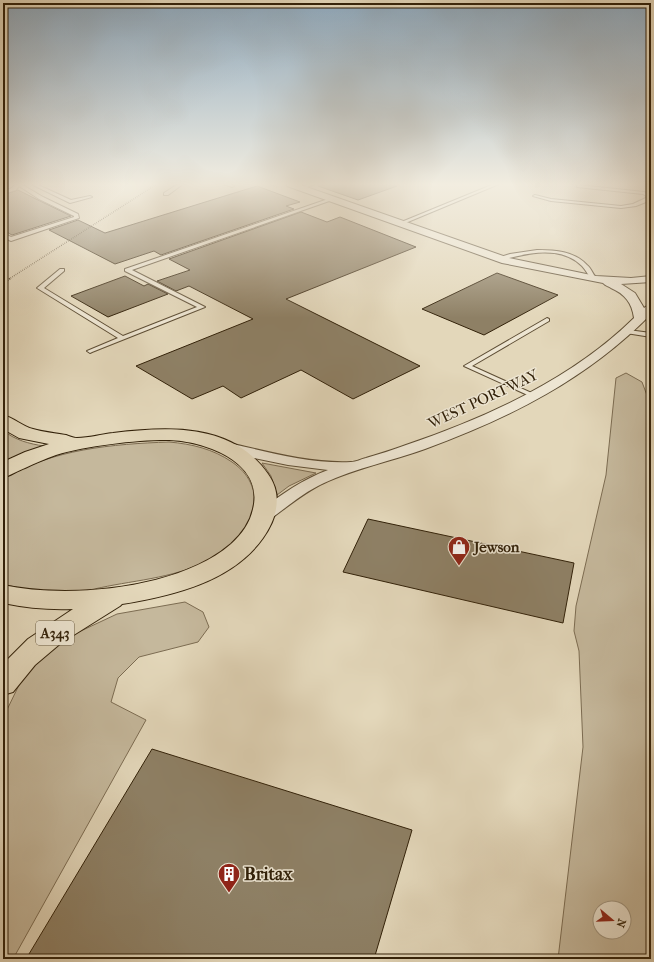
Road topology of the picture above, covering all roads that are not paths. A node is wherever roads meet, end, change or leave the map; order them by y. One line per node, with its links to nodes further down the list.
1 (43, 229): 4 (lane)
2 (246, 229): 14 (lane)
3 (417, 229): 5 (street)
4 (3, 235)
5 (497, 259): 7 (street); 7 (lane)
6 (62, 270): 14 (lane)
7 (594, 278): 8 (street); 10 (street)
8 (651, 279)
9 (651, 307): 10 (street, WEST PORTWAY)
10 (640, 319): 12 (street, WEST PORTWAY)
11 (547, 320): 16 (lane)
12 (628, 332): 13 (lane); 16 (street, WEST PORTWAY)
13 (651, 335)
14 (122, 338): 15 (lane)
15 (90, 351)
16 (534, 396): 20 (street, WEST PORTWAY)
17 (3, 421): 18 (main road)
18 (82, 444): 19 (main road); 21 (main road)
19 (229, 448): 20 (street); 22 (main road)
20 (352, 466): 22 (street)
21 (3, 471)
22 (263, 516): 24 (main road)
23 (3, 594): 24 (main road)
24 (119, 596): 25 (main road, A343)
25 (3, 684)

